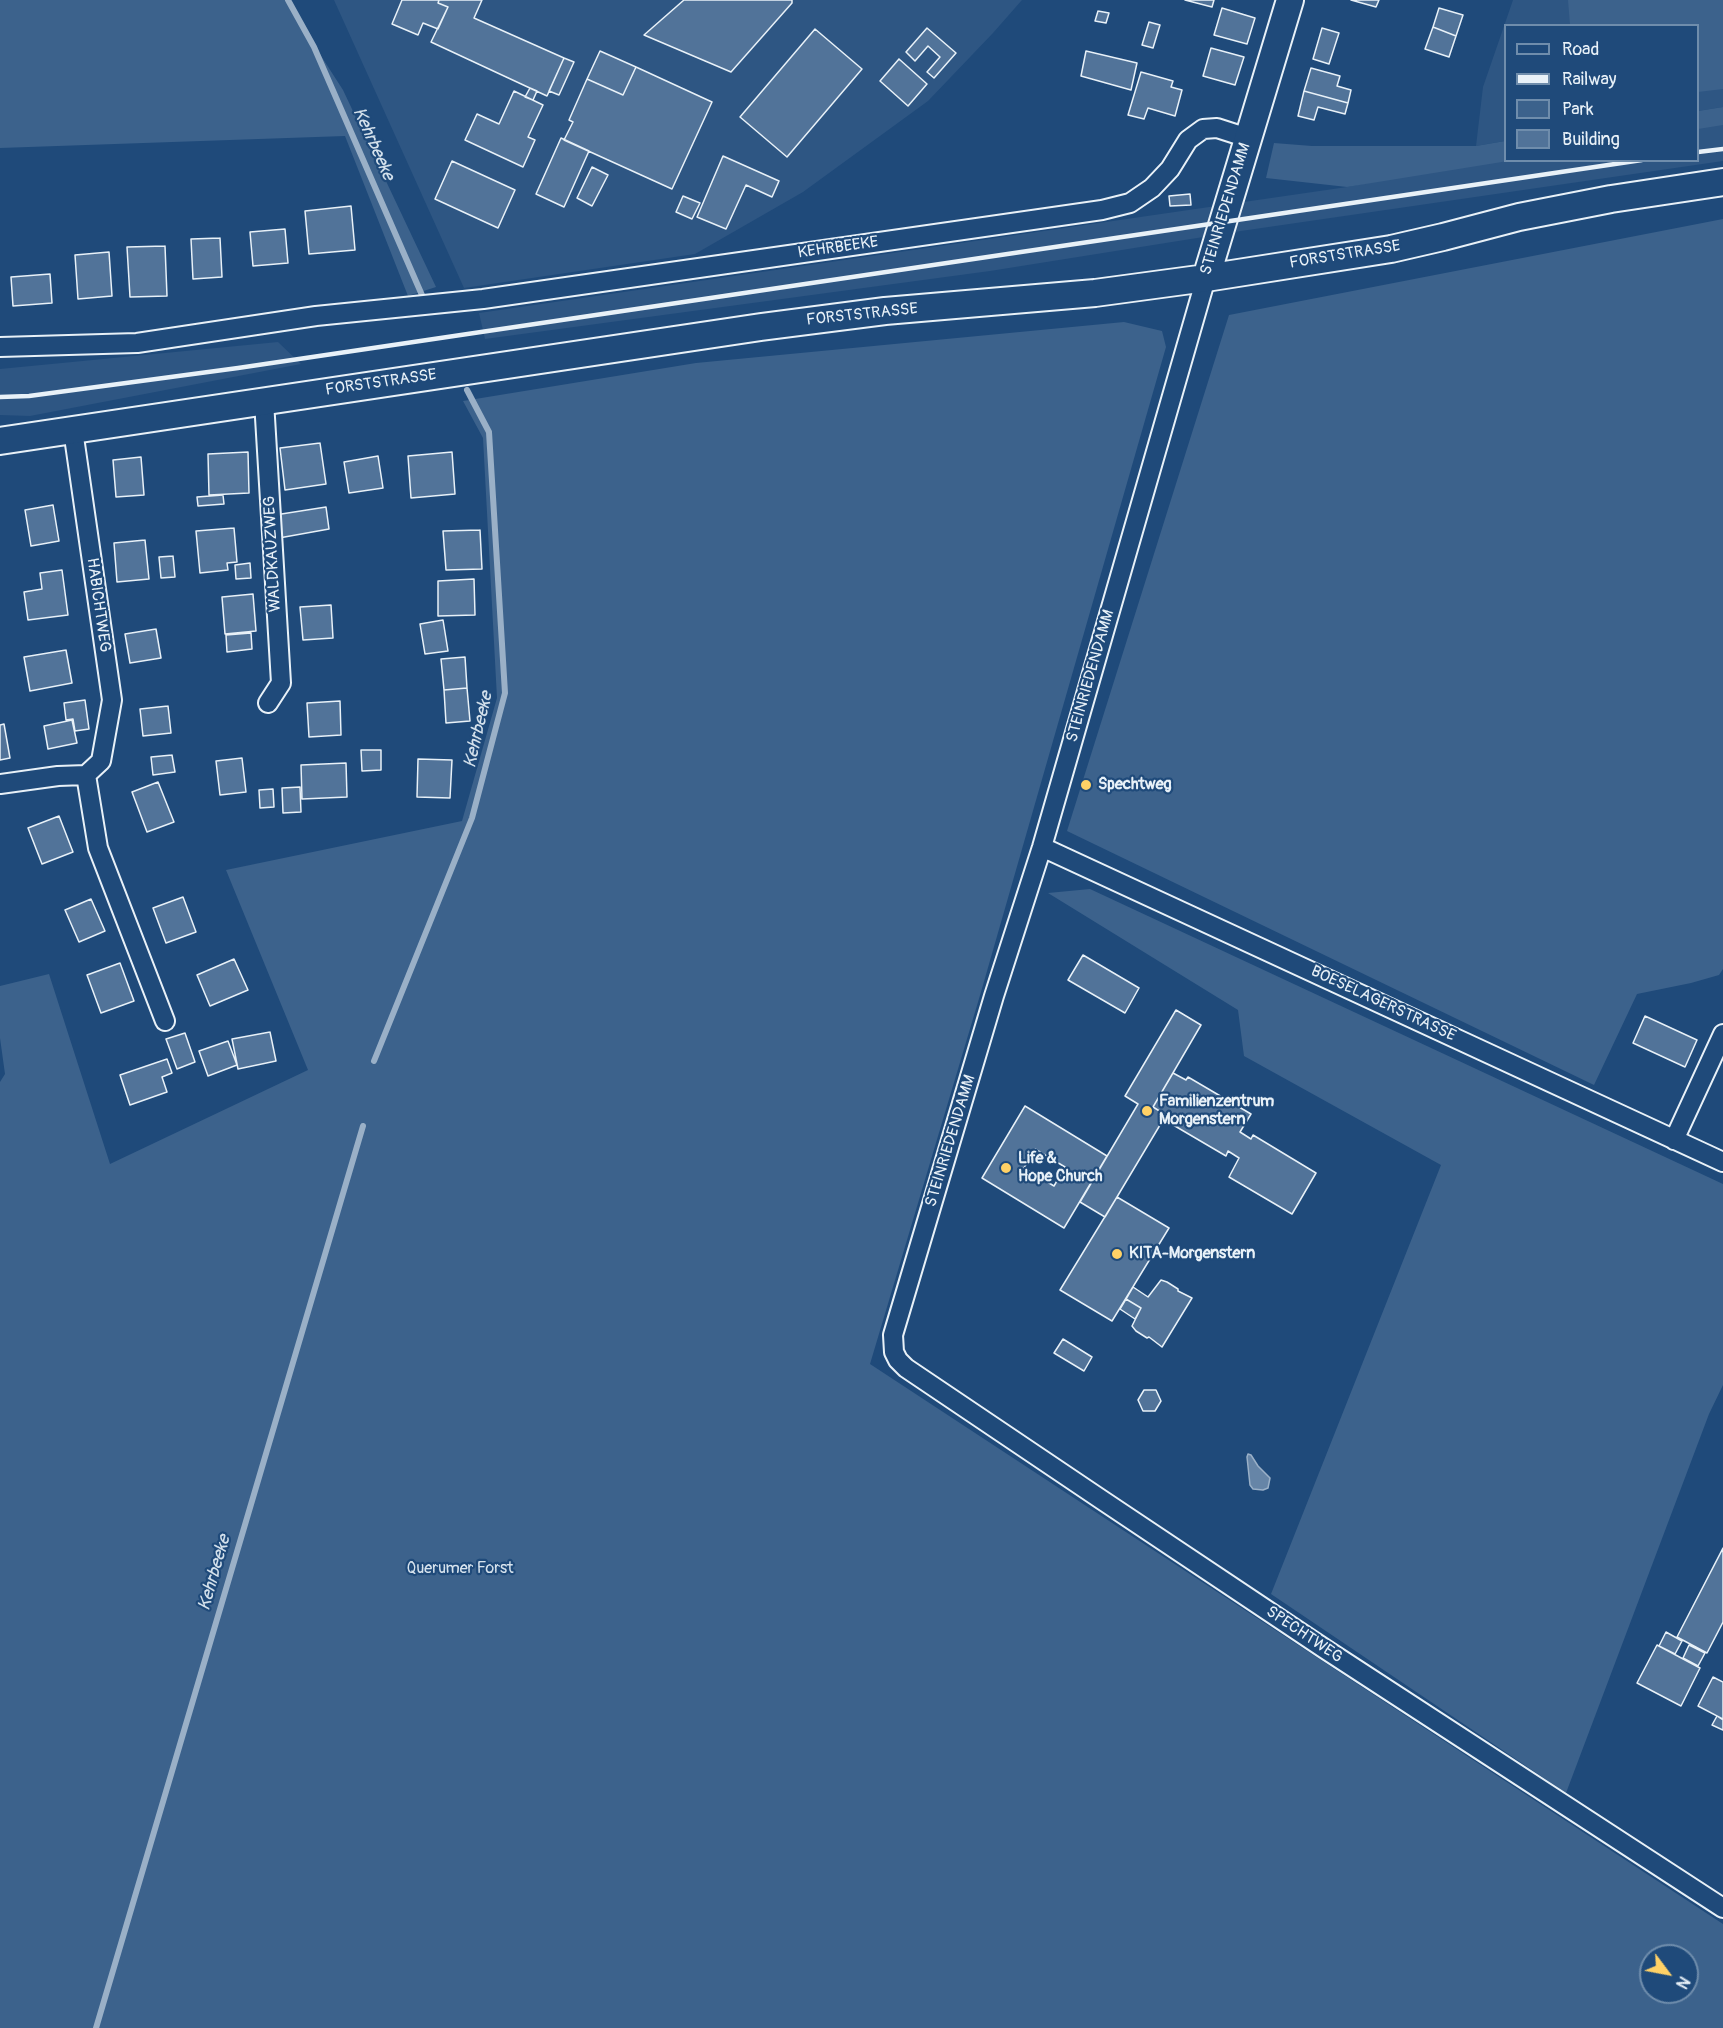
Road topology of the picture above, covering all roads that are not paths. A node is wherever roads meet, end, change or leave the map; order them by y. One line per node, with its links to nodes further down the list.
1 (1290, 0): 2 (main road, STEINRIEDENDAMM)
2 (1248, 138): 4 (main road, STEINRIEDENDAMM); 5 (street, KEHRBEEKE)
3 (1723, 182): 4 (main road, FORSTSTRASSE)
4 (1206, 278): 6 (main road, FORSTSTRASSE); 12 (street, STEINRIEDENDAMM)
5 (0, 347)
6 (264, 401): 7 (main road, FORSTSTRASSE); 9 (street, WALDKAUZWEG)
7 (73, 429): 8 (main road, FORSTSTRASSE); 10 (street, HABICHTWEG)
8 (0, 441)
9 (268, 703)
10 (86, 775): 11 (street); 13 (street)
11 (0, 784)
12 (1042, 847): 15 (street, BOESELAGERSTRASSE); 17 (street, STEINRIEDENDAMM)
13 (165, 1021)
14 (1723, 1034): 15 (street)
15 (1674, 1140): 16 (street, BOESELAGERSTRASSE)
16 (1723, 1162)
17 (894, 1352): 18 (street, SPECHTWEG)
18 (1723, 1908)

